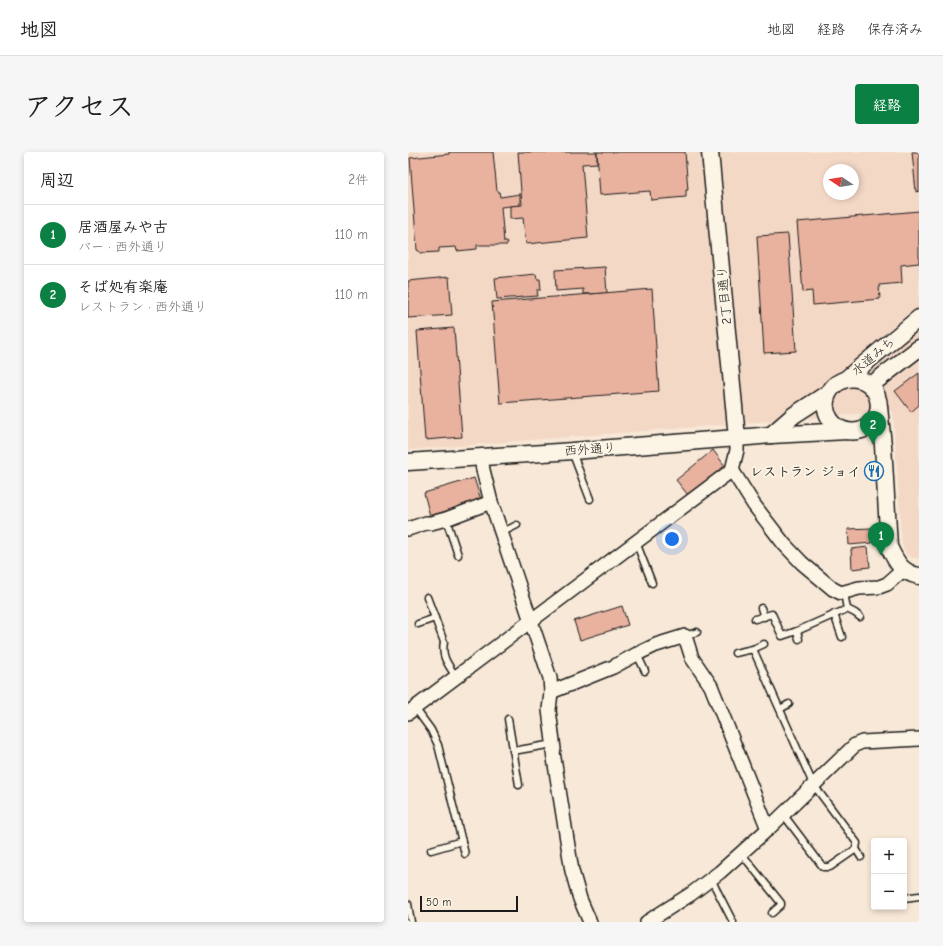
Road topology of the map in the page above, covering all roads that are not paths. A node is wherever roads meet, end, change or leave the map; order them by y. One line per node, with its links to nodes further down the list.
1 (710, 152): 11 (street, 2丁目通り)
2 (919, 318): 4 (street, 水道みち)
3 (919, 348): 5 (street, 水道みち)
4 (846, 379): 5 (street); 6 (street)
5 (871, 385): 7 (street)
6 (828, 393): 9 (street); 10 (street)
7 (879, 408): 8 (street); 12 (street)
8 (865, 428): 9 (street); 12 (street)
9 (847, 431): 10 (street, 西外通り)
10 (771, 434): 11 (street, 西外通り)
11 (737, 438): 13 (street, 西外通り); 16 (street)
12 (883, 445): 25 (street)
13 (573, 451): 14 (street, 西外通り); 17 (lane)
14 (481, 457): 15 (street, 西外通り); 18 (street)
15 (408, 462)
16 (732, 470): 23 (street); 28 (street)
17 (590, 499)
18 (491, 502): 19 (street); 22 (street)
19 (446, 519): 21 (street); 24 (lane)
20 (518, 526): 22 (lane)
21 (408, 529)
22 (501, 533): 37 (street)
23 (636, 542): 27 (lane); 37 (street)
24 (458, 555)
25 (903, 570): 26 (street); 28 (street)
26 (919, 576)
27 (652, 583)
28 (844, 593): 31 (lane)
29 (427, 597): 35 (lane)
30 (761, 608): 33 (lane)
31 (847, 609): 32 (lane); 34 (lane)
32 (834, 614): 39 (lane); 42 (lane)
33 (764, 617): 36 (lane); 39 (lane)
34 (860, 617)
35 (435, 618): 38 (lane); 49 (lane)
36 (754, 619)
37 (532, 621): 49 (street); 50 (street)
38 (418, 624)
39 (796, 631): 43 (lane)
40 (697, 632): 41 (lane)
41 (685, 636): 47 (street); 61 (street)
42 (842, 637)
43 (799, 639)
44 (764, 644): 45 (lane)
45 (753, 648): 46 (lane); 52 (lane)
46 (735, 653)
47 (637, 654): 48 (lane); 50 (street)
48 (645, 671)
49 (456, 677): 53 (street)
50 (551, 692): 56 (street)
51 (789, 704): 52 (lane)
52 (780, 709): 58 (lane)
53 (411, 711): 62 (lane)
54 (508, 719): 57 (lane)
55 (919, 739): 58 (street)
56 (553, 744): 57 (lane); 74 (street)
57 (513, 751): 59 (lane)
58 (813, 784): 60 (street); 63 (lane)
59 (519, 785)
60 (783, 814): 61 (street); 63 (lane)
61 (768, 829): 65 (street)
62 (462, 841): 64 (lane); 66 (lane)
63 (856, 849): 67 (lane)
64 (430, 850)
65 (741, 853): 68 (street); 72 (lane)
66 (465, 854)
67 (861, 857)
68 (710, 879): 75 (street); 76 (lane)
69 (919, 896): 70 (lane)
70 (907, 898)
71 (408, 904): 73 (lane)
72 (772, 913)
73 (411, 922)
74 (590, 922)
75 (648, 922)
76 (733, 922)

